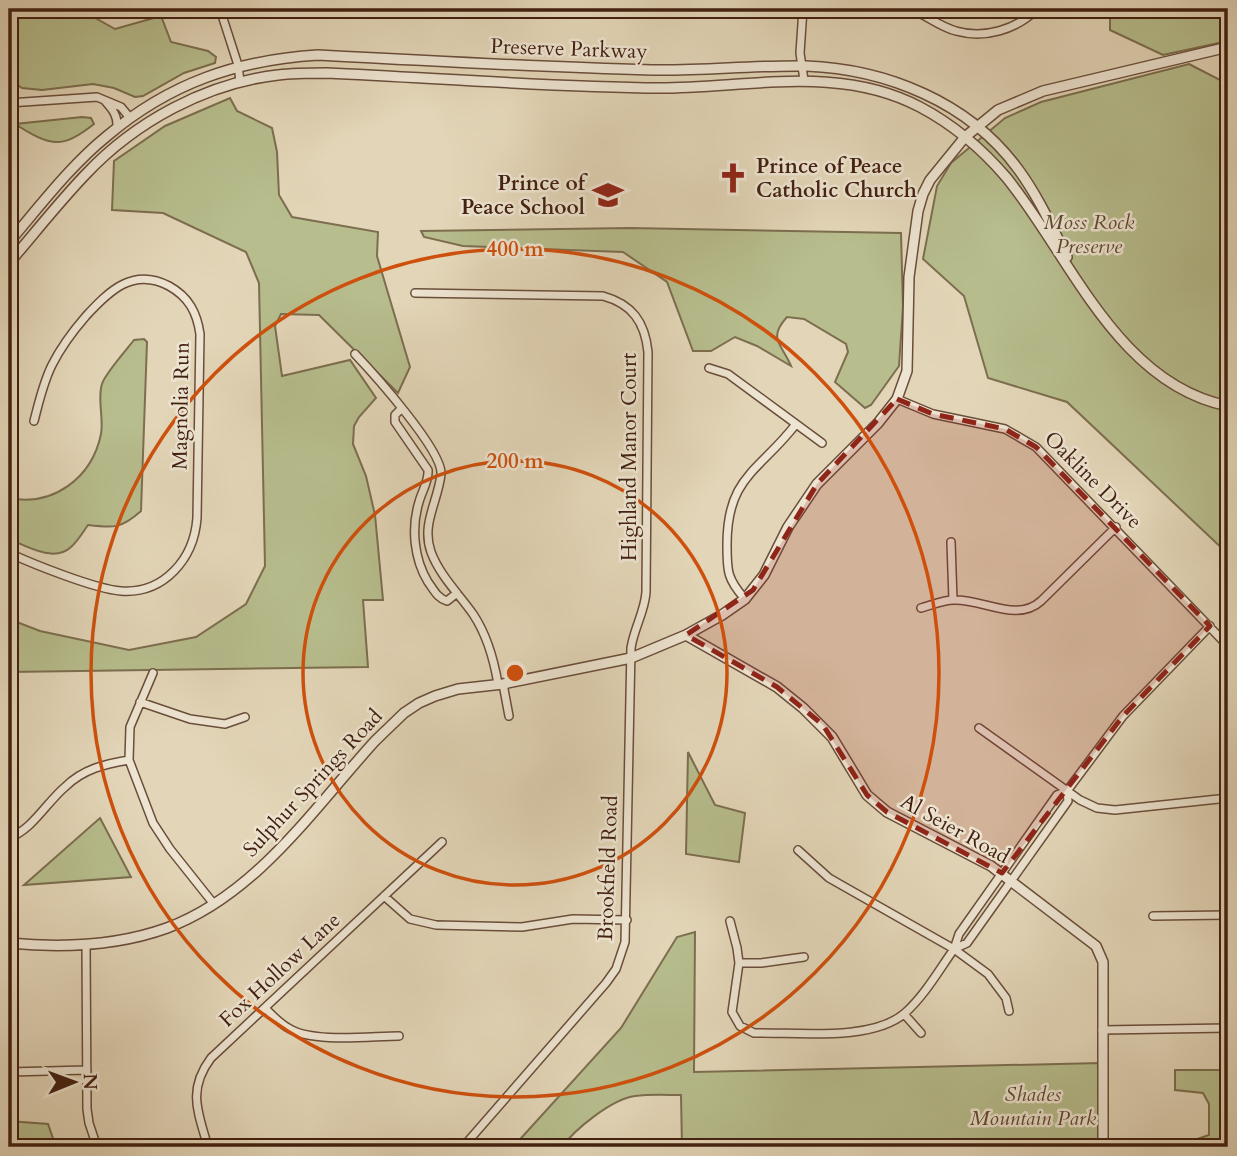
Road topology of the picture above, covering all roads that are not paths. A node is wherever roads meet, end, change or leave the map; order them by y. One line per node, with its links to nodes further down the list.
1 (220, 9): 8 (street)
2 (649, 9): 3 (street)
3 (700, 9)
4 (803, 9): 9 (street)
5 (911, 9): 6 (street)
6 (1037, 9)
7 (1228, 47): 15 (street, Sulphur Springs Road)
8 (238, 65): 9 (street, Preserve Parkway); 11 (street); 14 (street, Preserve Parkway)
9 (802, 66): 10 (street); 15 (street, Preserve Parkway)
10 (804, 80): 11 (street, Preserve Parkway); 17 (street, Preserve Parkway)
11 (240, 82): 19 (street, Preserve Parkway)
12 (102, 98): 13 (street); 14 (street); 16 (street)
13 (9, 103)
14 (130, 118): 16 (street, Preserve Parkway)
15 (976, 127): 17 (street, Sulphur Springs Road); 21 (street, Preserve Parkway)
16 (117, 128): 18 (street, Preserve Parkway)
17 (965, 137): 21 (street, Preserve Parkway); 24 (street, Sulphur Springs Road)
18 (9, 242)
19 (9, 263)
20 (415, 293): 40 (street, Highland Manor Court)
21 (1087, 296): 25 (street, Preserve Parkway)
22 (355, 354): 26 (street)
23 (709, 368): 28 (street)
24 (897, 399): 30 (street, Oakline Drive); 34 (street, Sulphur Springs Road)
25 (1228, 406)
26 (401, 409): 33 (street); 33 (street)
27 (34, 421): 32 (street, Magnolia Run)
28 (796, 424): 29 (street); 34 (street)
29 (822, 443)
30 (1116, 527): 35 (street); 37 (street, Oakline Drive)
31 (951, 542): 35 (street)
32 (9, 553)
33 (457, 593): 42 (street)
34 (745, 599): 38 (street, Sulphur Springs Road)
35 (953, 600): 36 (street)
36 (921, 608)
37 (1210, 626): 39 (street, Oakline Drive); 48 (street)
38 (686, 635): 40 (street, Sulphur Springs Road); 55 (street, Al Seier Road)
39 (1228, 646)
40 (631, 658): 42 (street, Sulphur Springs Road); 63 (street, Brookfield Road)
41 (153, 673): 43 (street)
42 (501, 684): 44 (street); 58 (street, Sulphur Springs Road)
43 (141, 702): 45 (street); 47 (street)
44 (509, 716)
45 (245, 717)
46 (979, 728): 48 (street)
47 (129, 760): 52 (street); 58 (street)
48 (1067, 791): 49 (street); 50 (street); 51 (street)
49 (1228, 798)
50 (1032, 830): 51 (street); 55 (street)
51 (1042, 837): 56 (street)
52 (9, 838)
53 (442, 842): 57 (street, Fox Hollow Lane)
54 (798, 850): 67 (street)
55 (1002, 873): 56 (street, Al Seier Road); 59 (street)
56 (1012, 881): 62 (street); 74 (street, Al Seier Road)
57 (384, 896): 63 (street); 70 (street, Fox Hollow Lane)
58 (214, 903): 66 (street, Sulphur Springs Road)
59 (975, 912): 62 (street); 67 (street)
60 (1228, 915): 61 (street)
61 (1153, 916)
62 (984, 918): 67 (street)
63 (627, 920): 81 (street, Brookfield Road)
64 (730, 921): 69 (street)
65 (9, 943): 66 (street, Sulphur Springs Road)
66 (86, 945): 77 (street)
67 (954, 949): 71 (street); 72 (street)
68 (804, 957): 69 (street)
69 (738, 963): 72 (street)
70 (265, 1008): 76 (street); 80 (street, Fox Hollow Lane)
71 (1009, 1011)
72 (904, 1014): 75 (street)
73 (1228, 1028): 74 (street)
74 (1102, 1030): 82 (street, Al Seier Road)
75 (921, 1033)
76 (399, 1036)
77 (87, 1070): 78 (street); 79 (street)
78 (9, 1072)
79 (97, 1147)
80 (208, 1147)
81 (463, 1147)
82 (1103, 1147)

